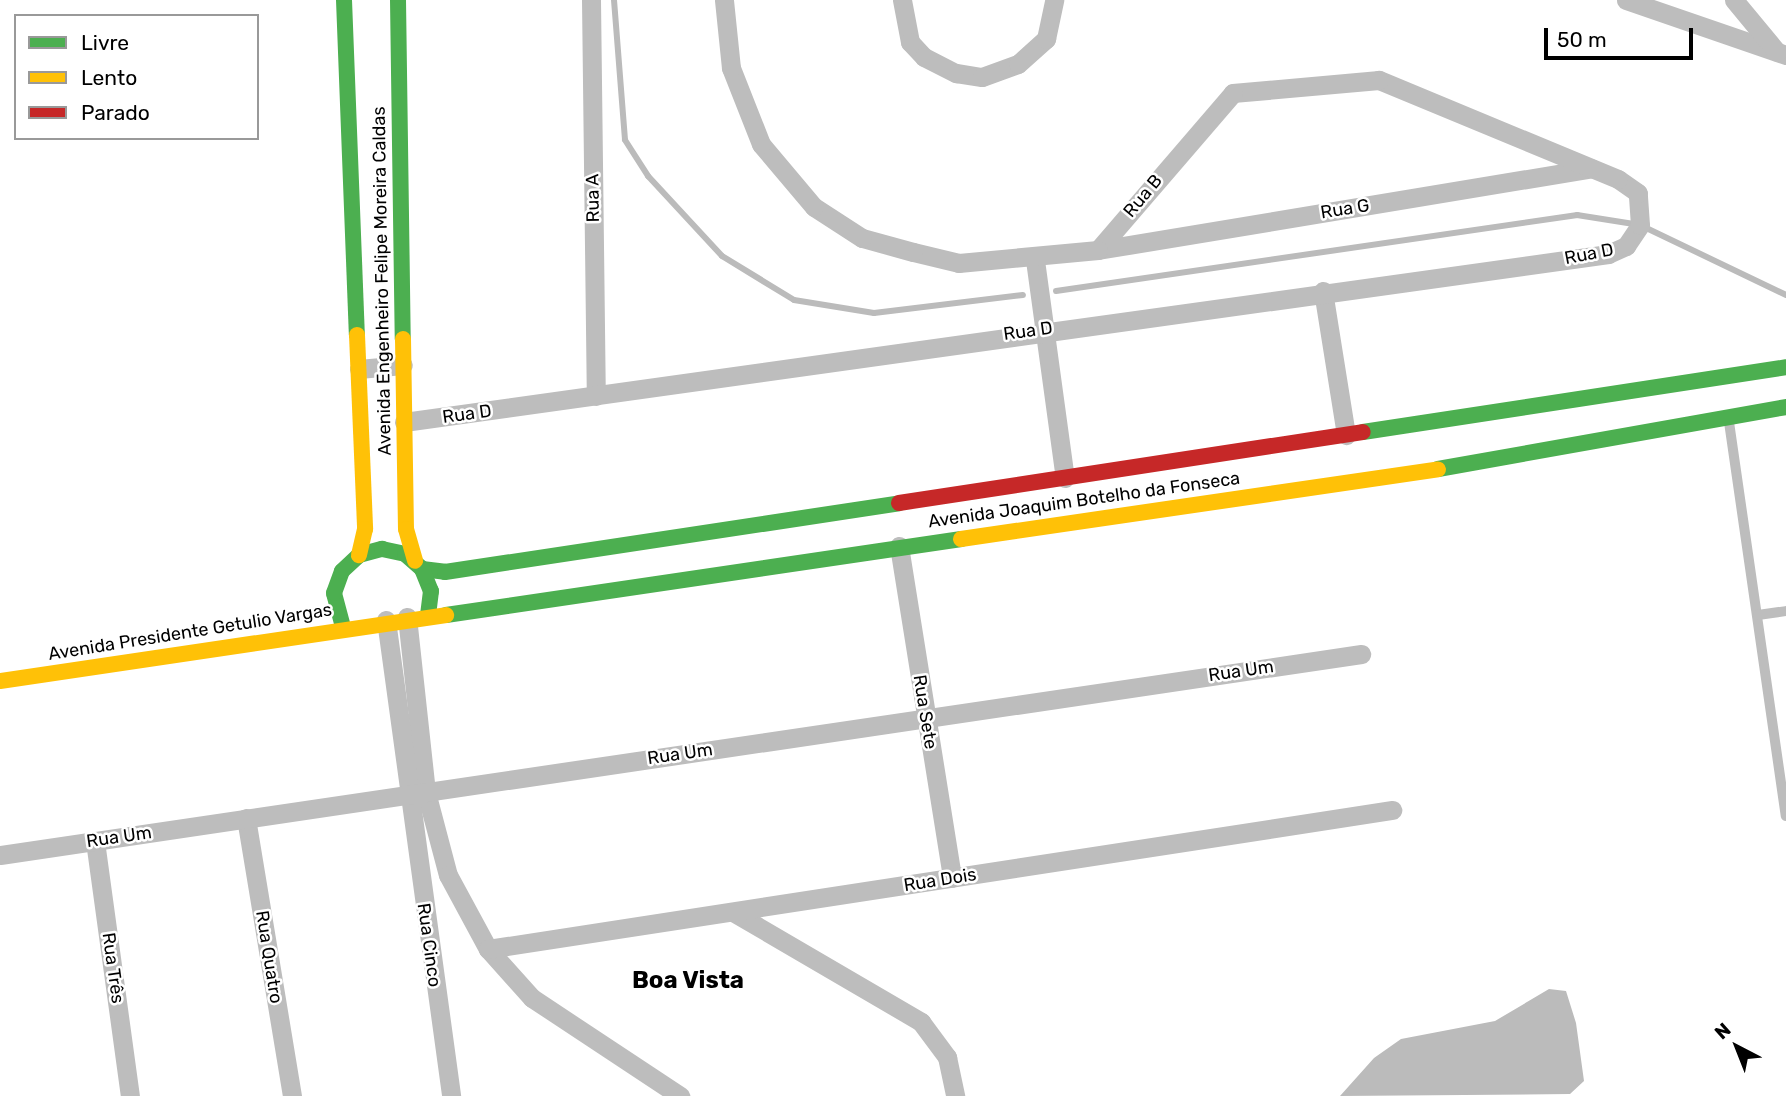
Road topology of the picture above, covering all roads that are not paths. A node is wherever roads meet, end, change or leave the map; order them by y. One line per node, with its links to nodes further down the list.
1 (344, 0): 18 (street, Avenida Engenheiro Felipe Moreira Caldas)
2 (397, 0): 16 (street, Avenida Engenheiro Felipe Moreira Caldas)
3 (591, 0): 19 (street, Rua A)
4 (724, 0): 13 (street)
5 (902, 0): 6 (street)
6 (1054, 0)
7 (1626, 0): 9 (street)
8 (1734, 0): 9 (street)
9 (1782, 54)
10 (1592, 168): 11 (street, Rua B); 12 (street, Rua G); 12 (street, Rua B)
11 (1640, 225): 14 (street, Rua D)
12 (1098, 250): 13 (street)
13 (1035, 260): 15 (street)
14 (1323, 291): 15 (street, Rua D); 23 (street)
15 (1044, 328): 19 (street, Rua D); 24 (street)
16 (403, 365): 18 (street); 21 (street, Avenida Engenheiro Felipe Moreira Caldas)
17 (1786, 367): 23 (street)
18 (359, 369): 26 (street, Avenida Engenheiro Felipe Moreira Caldas)
19 (596, 396): 21 (street, Rua D)
20 (1786, 407): 22 (street, Avenida Joaquim Botelho da Fonseca)
21 (404, 422): 27 (street, Avenida Engenheiro Felipe Moreira Caldas)
22 (1728, 422): 25 (street, Avenida Joaquim Botelho da Fonseca); 30 (lane)
23 (1346, 435): 24 (street)
24 (1065, 478): 27 (street)
25 (899, 546): 29 (street, Avenida Joaquim Botelho da Fonseca); 36 (street, Rua Sete)
26 (359, 555): 27 (street); 33 (street, Avenida Engenheiro Felipe Moreira Caldas)
27 (418, 565): 29 (street, Avenida Engenheiro Felipe Moreira Caldas)
28 (1786, 611): 30 (lane)
29 (428, 615): 31 (street, Avenida Joaquim Botelho da Fonseca)
30 (1758, 615): 39 (lane)
31 (407, 617): 32 (street, Avenida Joaquim Botelho da Fonseca); 37 (street)
32 (386, 620): 33 (street, Avenida Presidente Getulio Vargas); 37 (street)
33 (343, 626): 35 (street, Avenida Presidente Getulio Vargas)
34 (1361, 654): 36 (street, Rua Um)
35 (0, 681)
36 (926, 718): 37 (street, Rua Um); 43 (street, Rua Sete)
37 (418, 793): 40 (street, Rua Um); 45 (street); 48 (street, Rua Cinco)
38 (1392, 810): 43 (street, Rua Dois)
39 (1786, 816)
40 (246, 818): 41 (street, Rua Um); 47 (street, Rua Quatro)
41 (95, 841): 42 (street, Rua Um); 46 (street, Rua Três)
42 (0, 855)
43 (952, 878): 44 (street, Rua Dois)
44 (733, 912): 45 (street, Rua Dois); 50 (street)
45 (488, 949): 49 (street)
46 (130, 1096)
47 (292, 1096)
48 (451, 1096)
49 (680, 1096)
50 (955, 1096)

